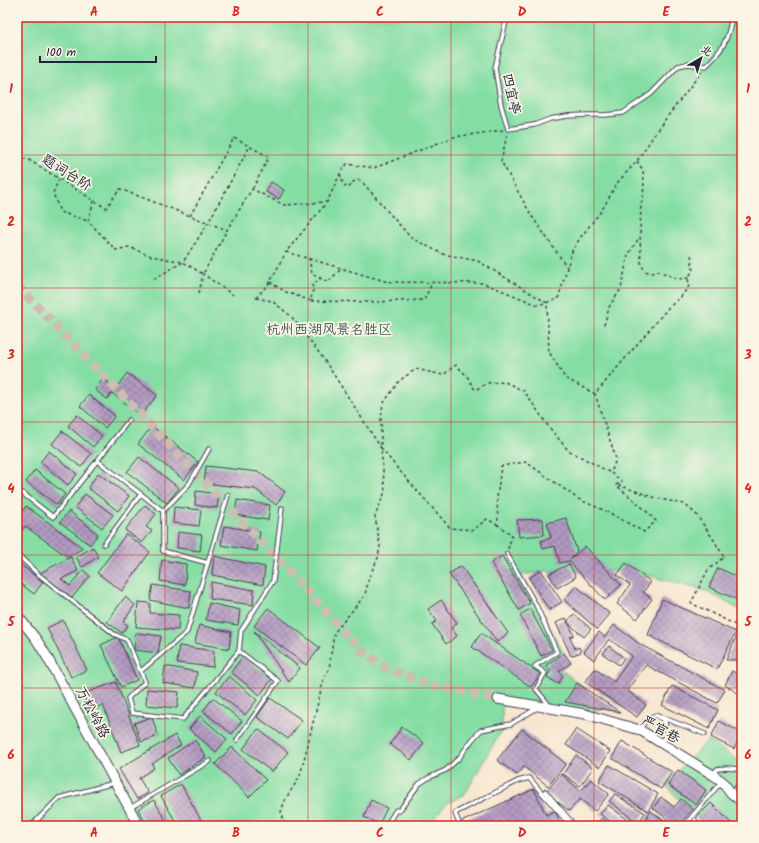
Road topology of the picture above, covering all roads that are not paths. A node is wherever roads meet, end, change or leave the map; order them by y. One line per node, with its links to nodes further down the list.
1 (507, 17): 2 (lane, 四宜亭)
2 (732, 17)
3 (130, 420): 5 (lane)
4 (209, 449): 10 (lane)
5 (98, 461): 6 (lane); 8 (lane)
6 (141, 494): 10 (lane); 11 (lane)
7 (228, 495): 14 (lane)
8 (17, 496)
9 (282, 508): 16 (lane)
10 (163, 511): 14 (lane)
11 (104, 544)
12 (17, 554): 17 (lane)
13 (507, 554): 20 (lane)
14 (208, 562): 17 (lane)
15 (17, 615): 30 (street, 万松岭路)
16 (239, 651): 17 (lane); 24 (lane)
17 (141, 671)
18 (498, 698): 19 (street, 严官巷)
19 (539, 706): 20 (street, 严官巷); 36 (lane)
20 (552, 708): 22 (street, 严官巷)
21 (656, 715): 22 (lane); 23 (lane); 25 (lane)
22 (640, 730): 25 (street, 严官巷)
23 (705, 734)
24 (237, 740)
25 (663, 745): 28 (street, 严官巷)
26 (210, 761): 33 (lane)
27 (742, 765): 28 (lane)
28 (713, 775): 29 (street, 严官巷)
29 (722, 782): 32 (street, 严官巷); 40 (lane)
30 (115, 783): 33 (street, 万松岭路); 34 (lane)
31 (545, 790): 39 (lane)
32 (742, 802)
33 (129, 808): 35 (street, 万松岭路)
34 (31, 826)
35 (139, 826)
36 (386, 826)
37 (460, 826): 38 (lane)
38 (571, 826)
39 (576, 826)
40 (684, 826)

